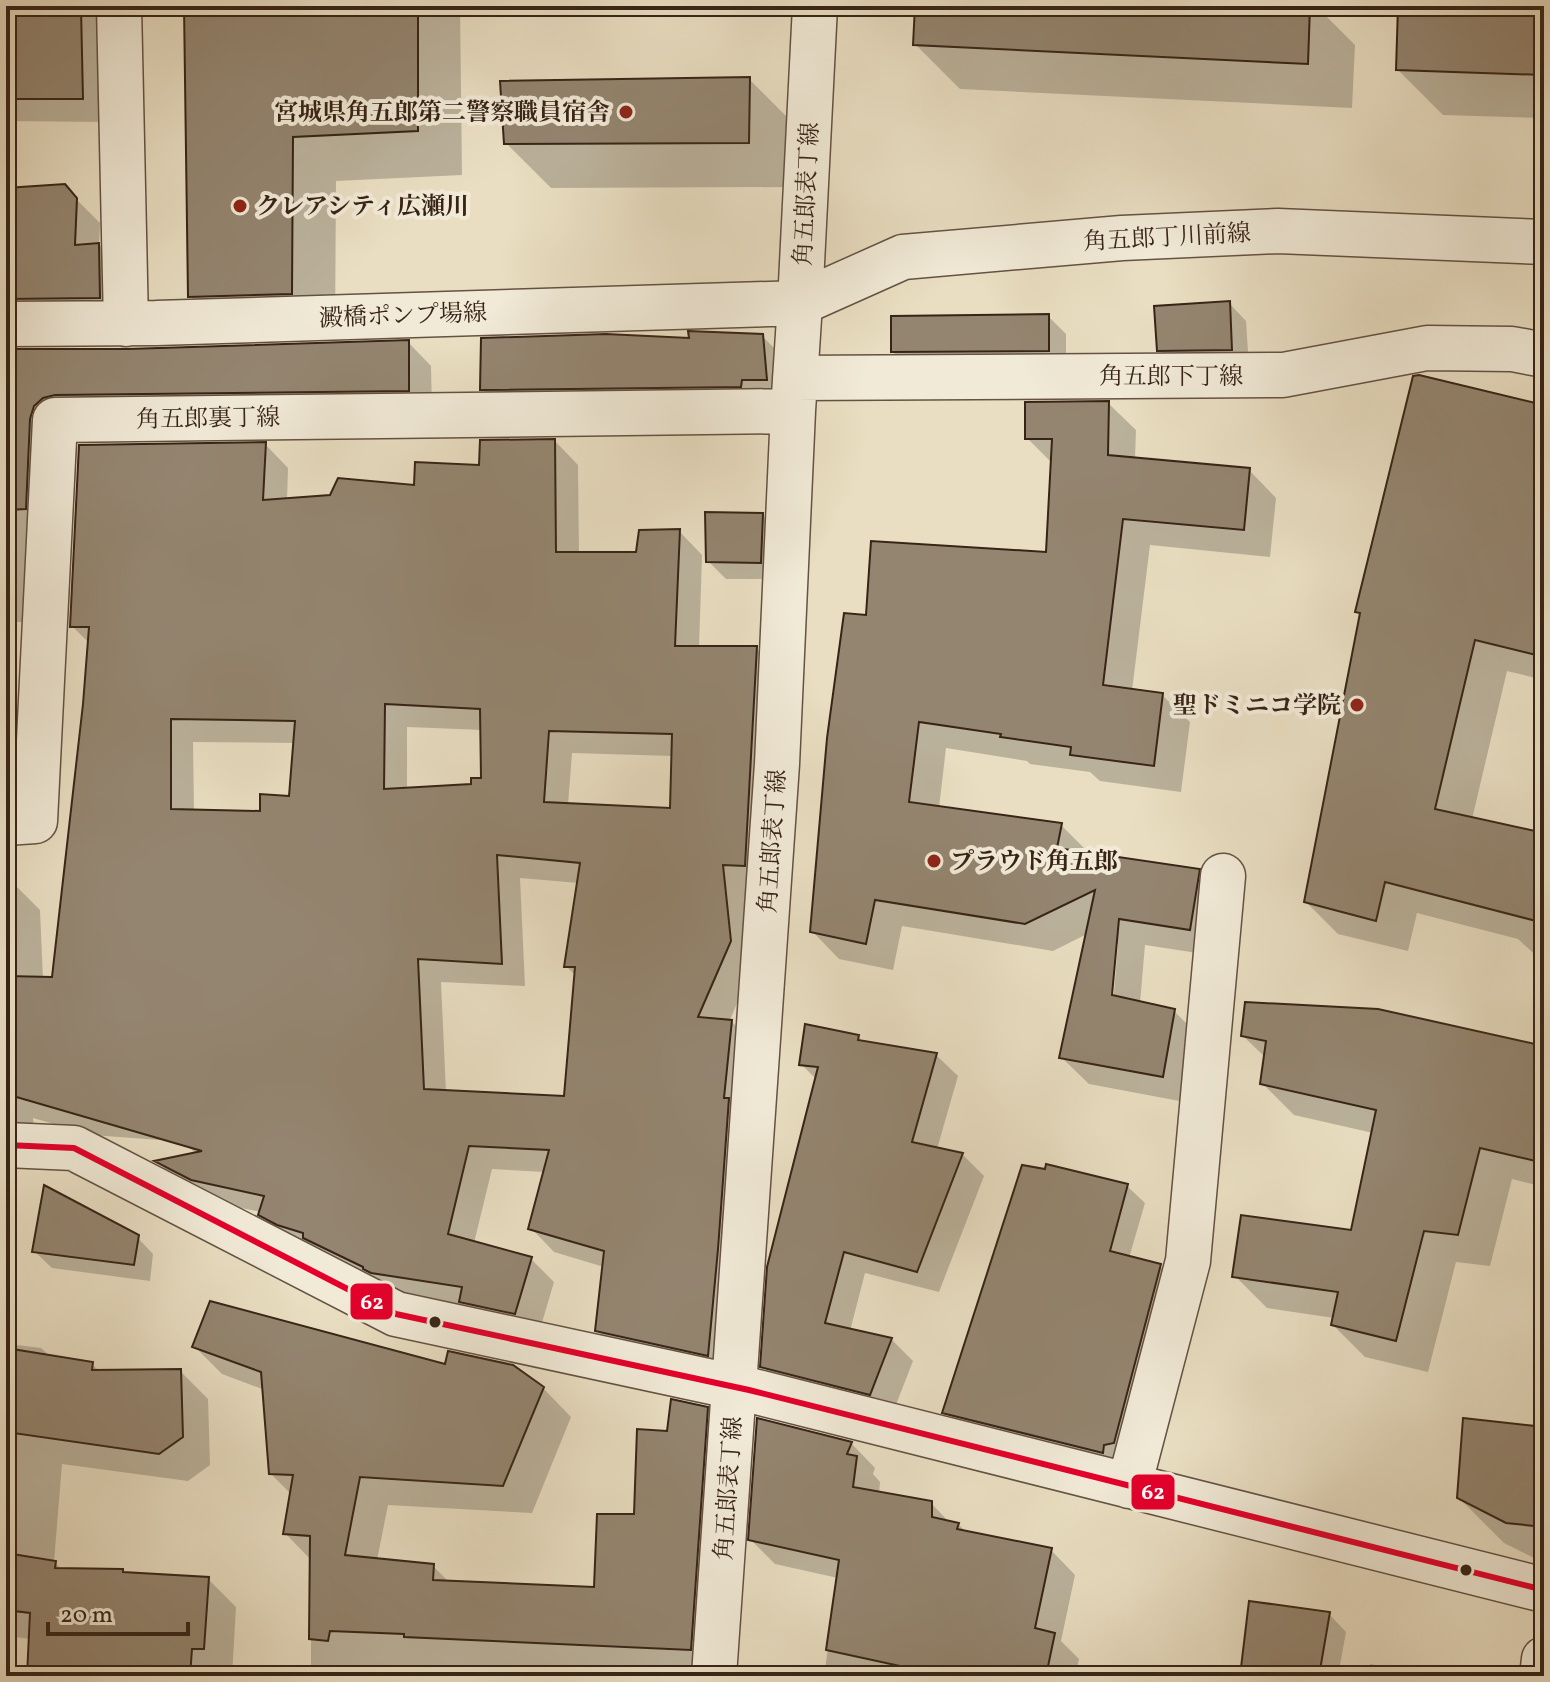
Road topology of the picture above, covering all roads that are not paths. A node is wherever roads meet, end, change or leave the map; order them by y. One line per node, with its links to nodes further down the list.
1 (119, 6): 6 (street)
2 (815, 6): 4 (street, 角五郎表丁線)
3 (1544, 242): 4 (street, 角五郎丁川前線)
4 (800, 303): 6 (street, 澱橋ポンプ場線); 8 (street, 角五郎表丁線)
5 (6, 324): 6 (street, 澱橋ポンプ場線)
6 (126, 324)
7 (1544, 355): 8 (street, 角五郎下丁線)
8 (794, 394): 9 (street, 角五郎裏丁線); 12 (street, 角五郎表丁線)
9 (6, 823)
10 (1223, 876): 13 (street)
11 (6, 1145): 12 (street)
12 (735, 1387): 13 (street); 16 (street, 角五郎表丁線)
13 (1129, 1486): 14 (street)
14 (1544, 1590)
15 (1544, 1659): 17 (street)
16 (714, 1676)
17 (1542, 1676)

